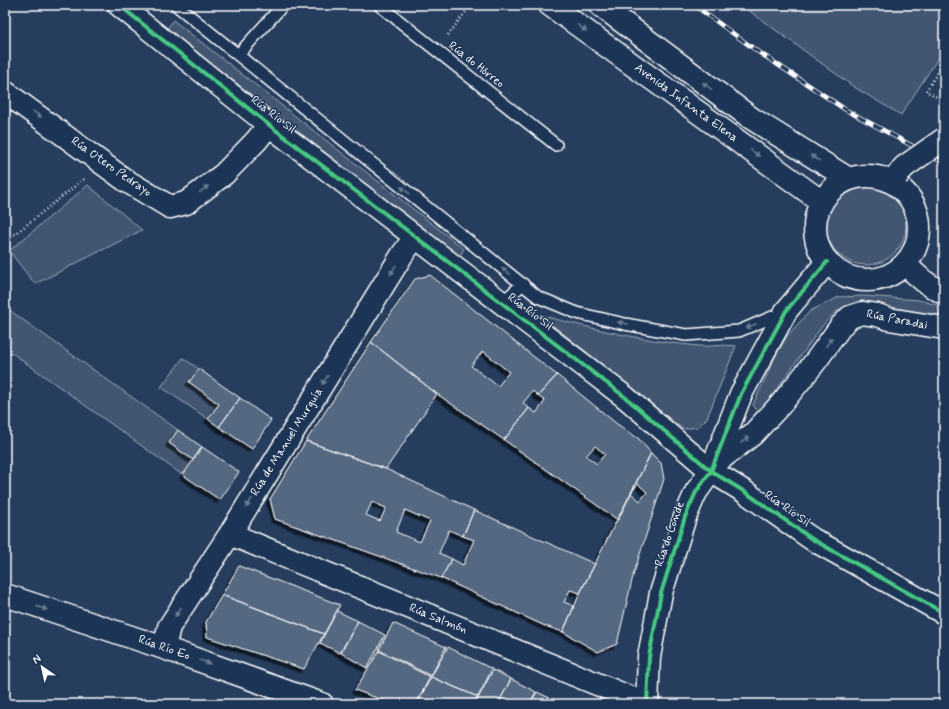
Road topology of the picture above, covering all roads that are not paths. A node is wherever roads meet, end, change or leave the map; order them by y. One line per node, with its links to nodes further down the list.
1 (119, 5): 9 (street, Rúa Río Sil)
2 (176, 5): 7 (lane, Rúa Río Sil)
3 (283, 5): 7 (lane)
4 (379, 5): 11 (lane, Rúa do Hórreo)
5 (550, 5): 14 (street, Avenida Infanta Elena, one-way to 14)
6 (600, 5): 12 (street, one-way to 6)
7 (238, 55): 18 (lane, Rúa Río Sil, one-way to 7)
8 (5, 92): 9 (street, Rúa Otero Pedrayo, one-way to 9)
9 (269, 125): 15 (street, Rúa Río Sil)
10 (944, 139): 13 (street, bridge)
11 (556, 145)
12 (848, 179): 13 (street); 14 (street)
13 (895, 179): 17 (street)
14 (822, 202): 16 (street)
15 (415, 238): 20 (street, Rúa Río Sil); 25 (street, Rúa de Manuel Murguía, one-way to 25)
16 (827, 262): 17 (street); 21 (street, Rúa do Conde)
17 (906, 264): 19 (street)
18 (523, 284): 20 (lane); 21 (lane, Rúa Río Sil, one-way to 18)
19 (944, 293)
20 (501, 303): 24 (street, Rúa Río Sil)
21 (786, 311): 24 (street, Rúa do Conde)
22 (850, 317): 23 (street, Rúa Paradai); 24 (street, Rúa do Conde, one-way to 22)
23 (944, 328)
24 (712, 467): 27 (street, Rúa Río Sil); 30 (street, Rúa do Conde)
25 (230, 534): 28 (street, Rúa de Manuel Murguía, one-way to 28); 30 (street, Rúa Salmón)
26 (5, 595): 28 (street, Rúa Río Eo, one-way to 28)
27 (944, 613)
28 (164, 648): 29 (street, Rúa Río Eo, one-way to 29)
29 (322, 704)
30 (647, 704)

